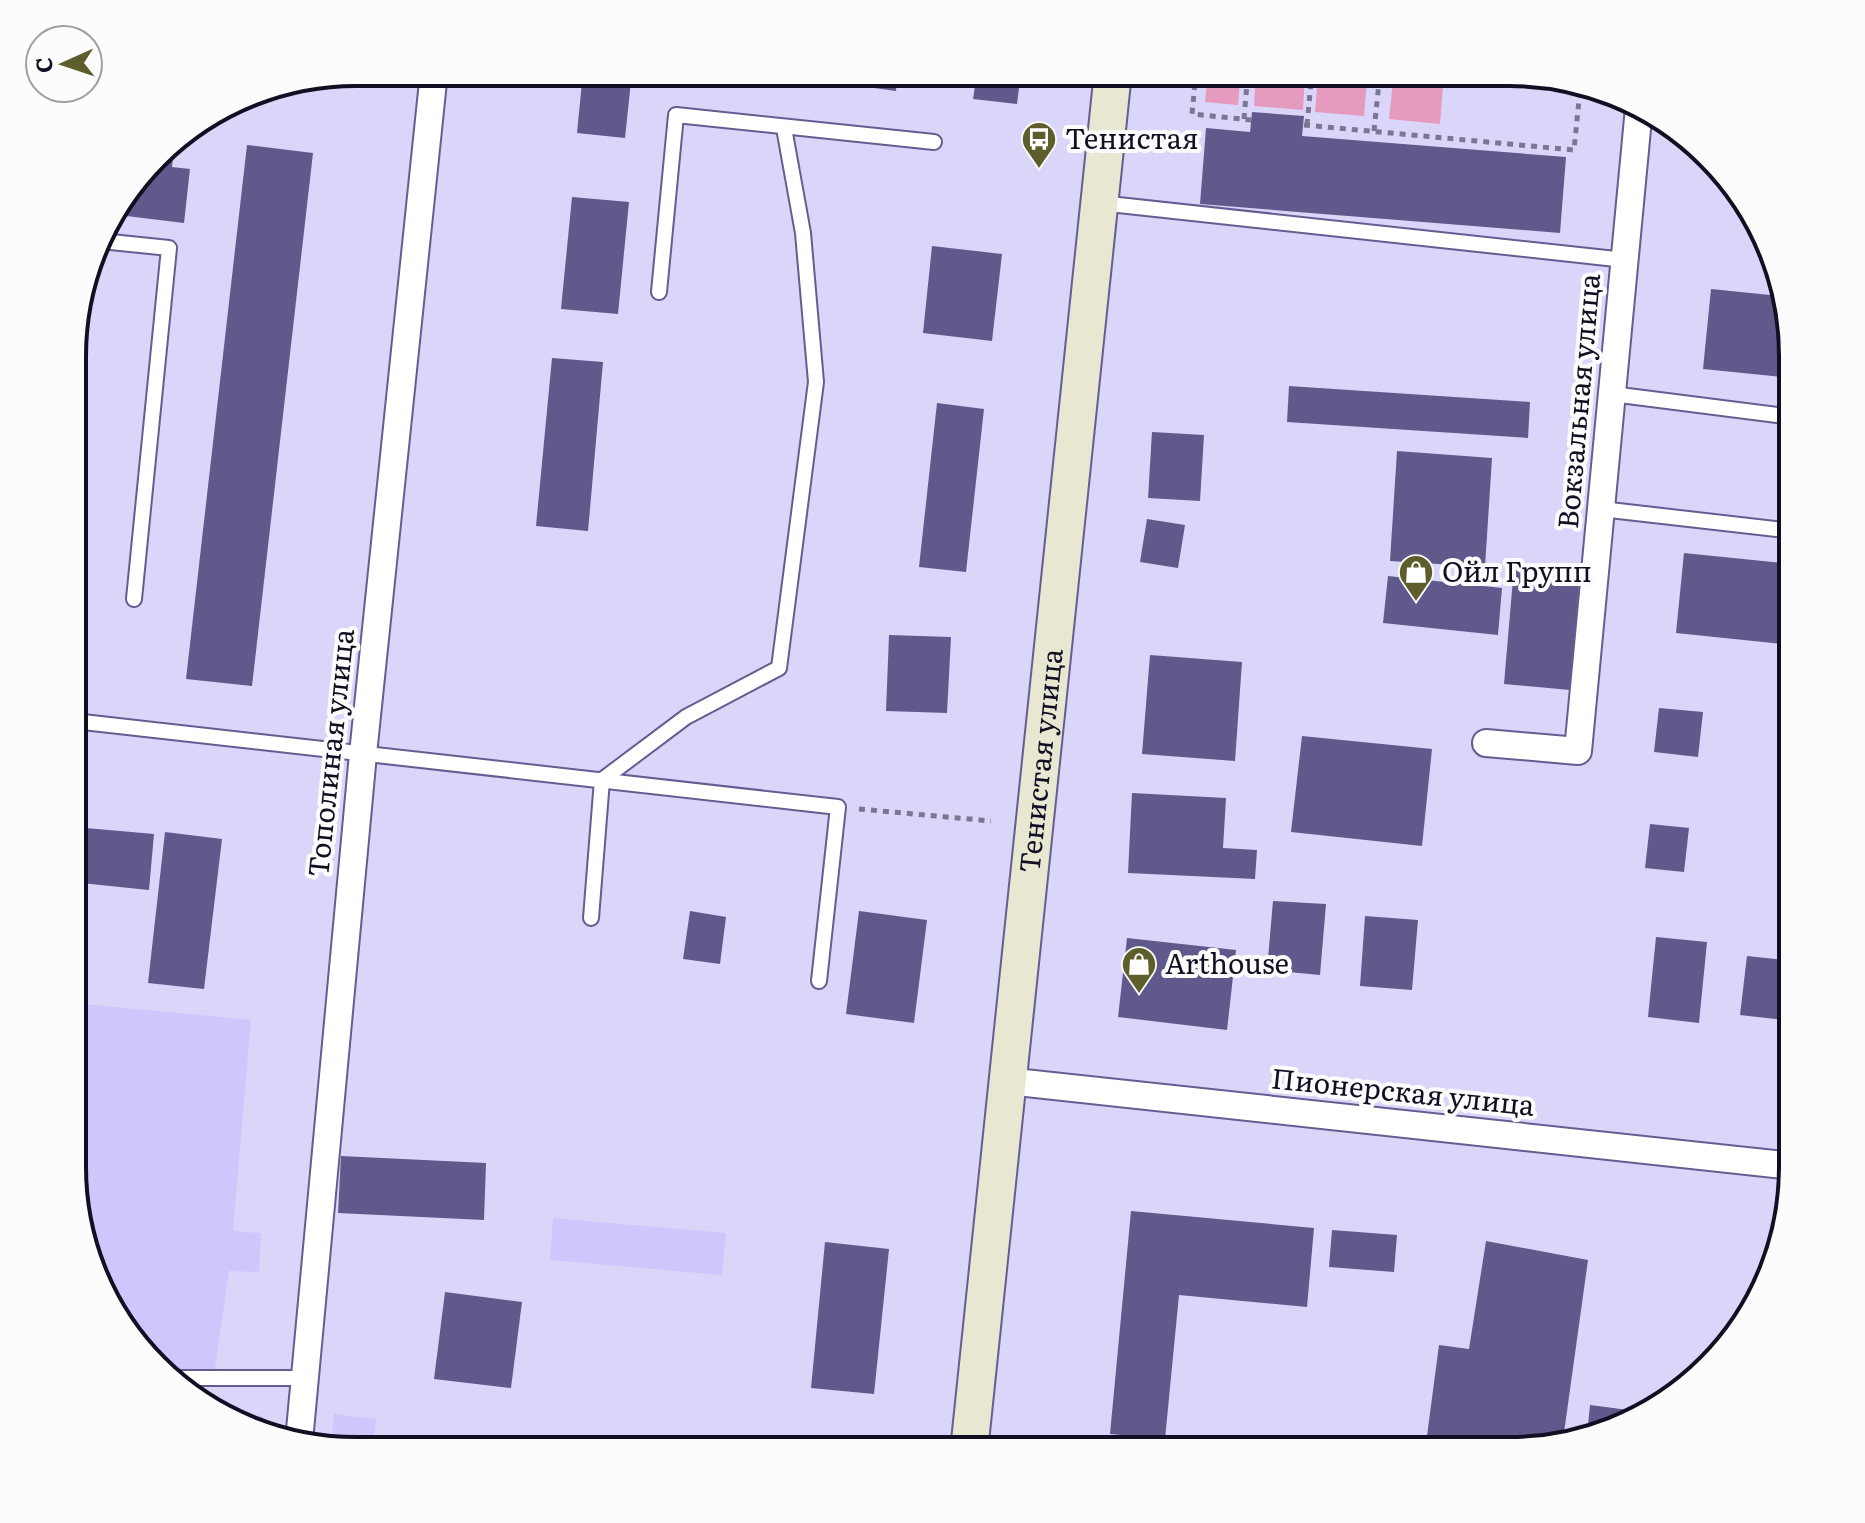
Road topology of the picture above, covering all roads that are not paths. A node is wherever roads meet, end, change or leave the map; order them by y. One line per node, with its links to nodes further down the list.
1 (432, 87): 17 (street, Тополиная улица)
2 (1111, 87): 6 (main road, Тенистая улица)
3 (1638, 119): 8 (street, Вокзальная улица)
4 (784, 128): 5 (lane); 9 (lane); 18 (lane)
5 (934, 142)
6 (1099, 203): 8 (lane); 21 (main road, Тенистая улица)
7 (112, 242): 14 (lane)
8 (1625, 260): 10 (street, Вокзальная улица)
9 (659, 292)
10 (1612, 394): 11 (lane); 12 (street, Вокзальная улица)
11 (1778, 415)
12 (1601, 509): 13 (lane); 16 (street, Вокзальная улица)
13 (1778, 529)
14 (134, 599)
15 (86, 722): 17 (lane)
16 (1486, 743)
17 (363, 754): 18 (lane); 24 (street, Тополиная улица)
18 (602, 780): 19 (lane); 20 (lane)
19 (591, 918)
20 (819, 981)
21 (1007, 1081): 22 (street, Пионерская улица); 26 (main road, Тенистая улица)
22 (1779, 1165)
23 (189, 1378): 24 (lane)
24 (302, 1378): 25 (street, Тополиная улица)
25 (299, 1431)
26 (970, 1436)

